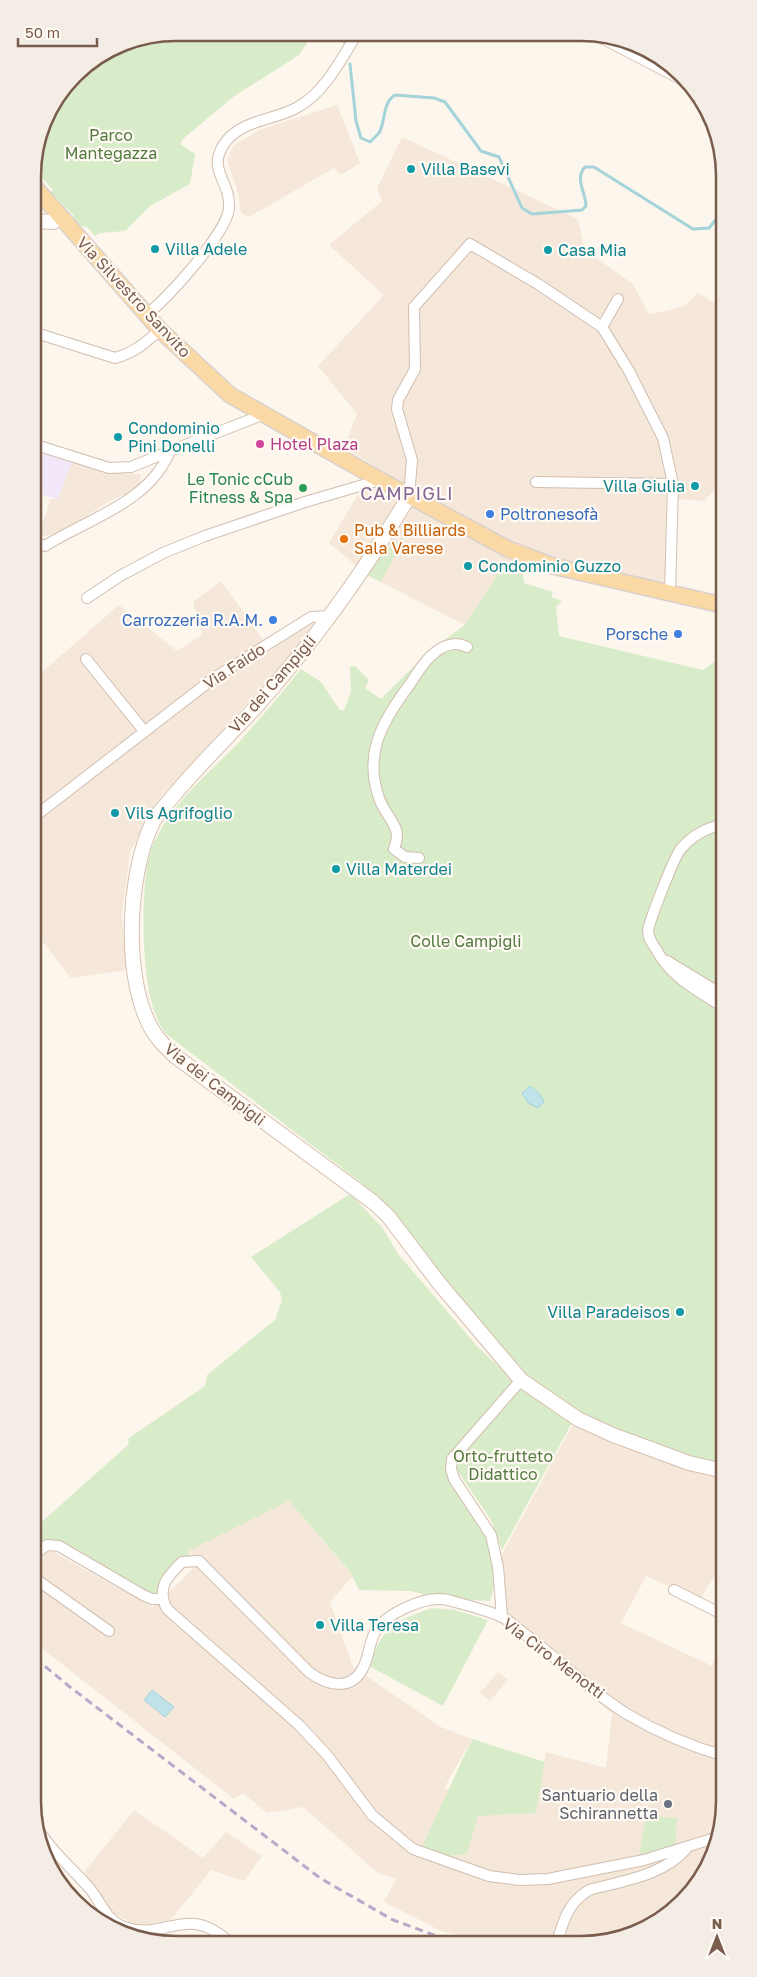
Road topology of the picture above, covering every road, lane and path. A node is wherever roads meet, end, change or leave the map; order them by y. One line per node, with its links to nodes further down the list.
1 (349, 42): 8 (street)
2 (629, 50): 3 (street)
3 (656, 64)
4 (42, 196): 5 (main road, Via Silvestro Sanvito)
5 (61, 218): 6 (street); 8 (main road, Via Silvestro Sanvito)
6 (42, 221)
7 (618, 299): 9 (street)
8 (147, 314): 10 (main road, Via Silvestro Sanvito)
9 (602, 327): 17 (street); 18 (street)
10 (160, 330): 11 (street); 12 (main road, Via Silvestro Sanvito)
11 (42, 335)
12 (262, 415): 14 (street); 15 (main road, Via Silvestro Sanvito)
13 (42, 447): 14 (street)
14 (170, 451): 19 (street)
15 (380, 480): 18 (main road, Via Silvestro Sanvito); 21 (street)
16 (536, 482): 17 (street)
17 (672, 484): 20 (street)
18 (409, 496): 20 (main road, Via Silvestro Sanvito); 23 (street, Via dei Campigli)
19 (42, 545)
20 (670, 592): 22 (main road, Via Silvestro Sanvito)
21 (87, 598)
22 (716, 603)
23 (330, 616): 26 (street, Via Faido); 33 (street, Via dei Campigli)
24 (467, 647): 29 (street)
25 (86, 659): 26 (street)
26 (144, 731): 27 (street, Via Faido)
27 (42, 811)
28 (716, 826): 30 (street)
29 (419, 858)
30 (659, 957): 31 (street); 32 (street)
31 (716, 991)
32 (715, 1002)
33 (521, 1380): 34 (street, Via dei Campigli); 40 (street)
34 (715, 1469)
35 (41, 1549): 38 (street)
36 (41, 1583): 41 (street)
37 (674, 1590): 39 (street)
38 (162, 1599): 40 (street, Via Ciro Menotti); 44 (street)
39 (715, 1611)
40 (502, 1617): 42 (street, Via Ciro Menotti)
41 (109, 1631)
42 (715, 1753)
43 (710, 1841): 44 (street)
44 (686, 1849): 49 (street)
45 (51, 1851): 46 (street)
46 (117, 1922)
47 (131, 1928): 48 (street)
48 (222, 1936)
49 (559, 1936)

